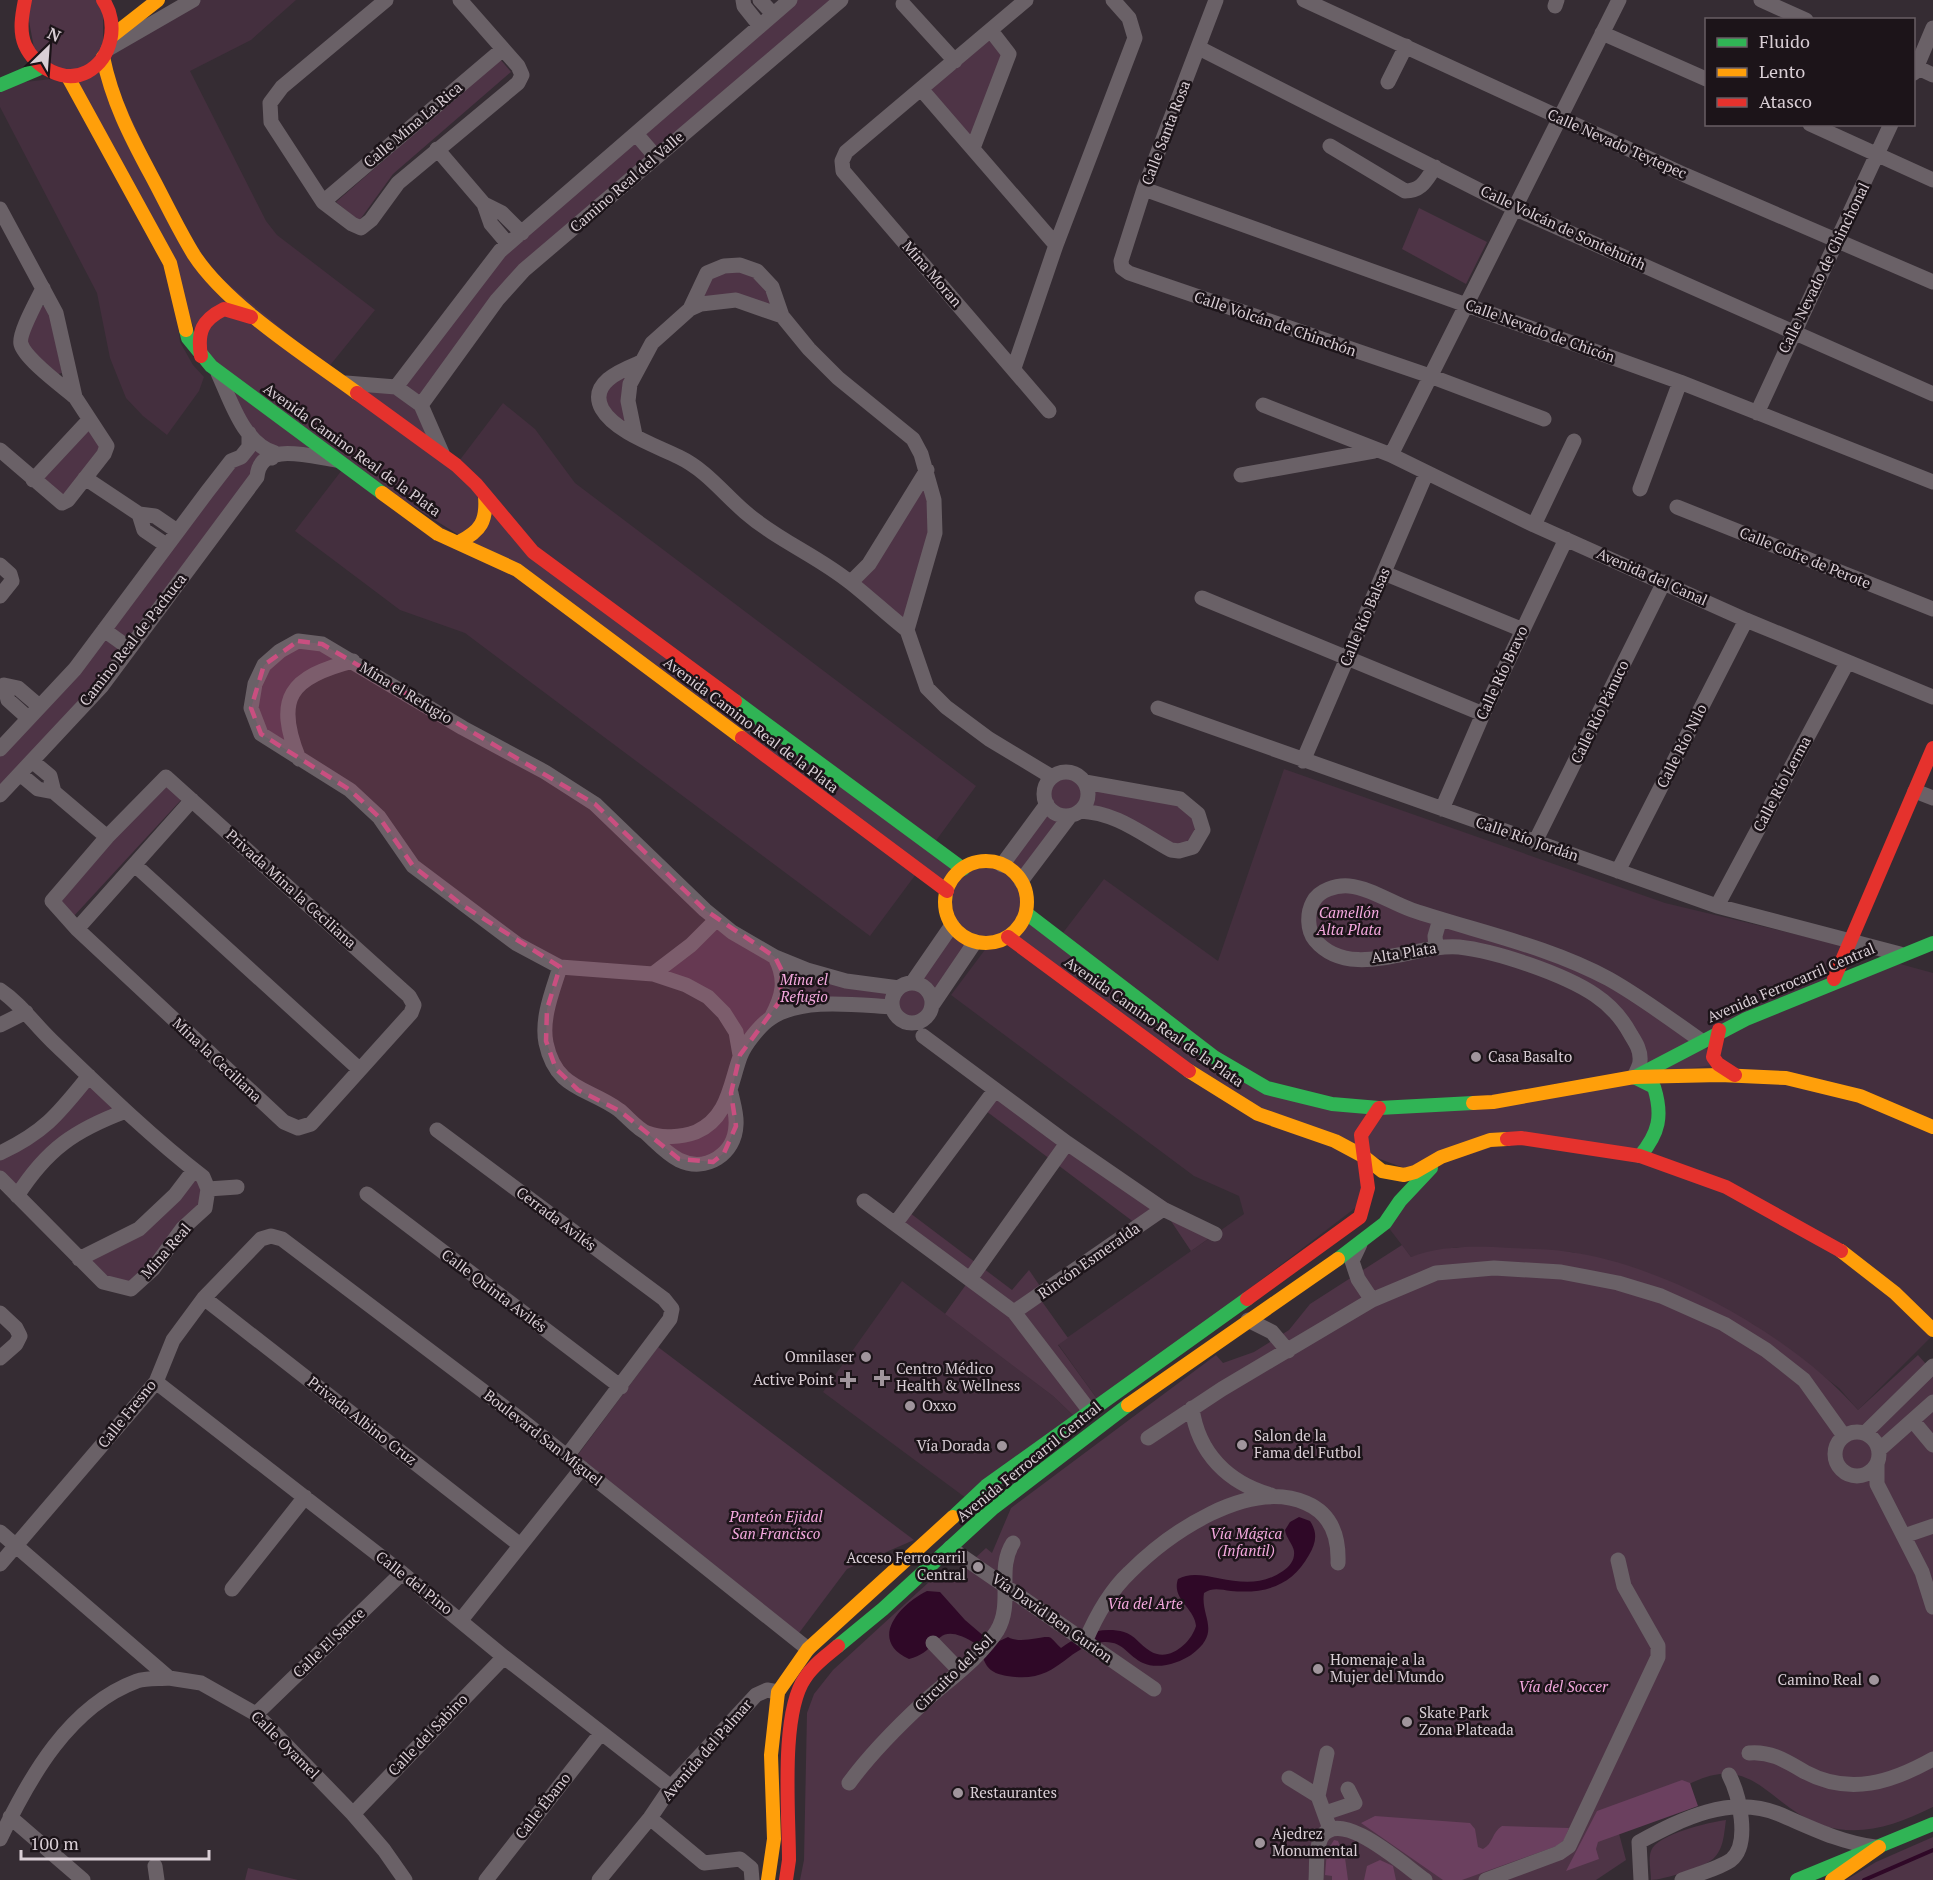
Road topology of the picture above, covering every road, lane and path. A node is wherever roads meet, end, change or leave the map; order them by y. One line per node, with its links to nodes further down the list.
1 (25, 0): 30 (main road)
2 (103, 0): 25 (main road, Avenida Camino Real de la Plata)
3 (159, 0): 25 (main road)
4 (193, 0): 25 (street)
5 (386, 0): 50 (street)
6 (460, 0): 27 (street)
7 (743, 0): 20 (street)
8 (760, 0): 18 (street)
9 (790, 0): 18 (street, Camino Real del Valle)
10 (841, 0): 46 (street, Camino Real del Valle)
11 (1026, 0): 22 (street, Mina Moran)
12 (1113, 0): 57 (street)
13 (1216, 0): 26 (street, Calle Santa Rosa)
14 (1304, 0): 24 (street, Calle Nevado Teytepec)
15 (1619, 0): 23 (street)
16 (1761, 0): 19 (street)
17 (899, 1): 28 (street)
18 (773, 14): 20 (street, Camino Real del Valle)
19 (1802, 18)
20 (760, 26): 41 (street, Camino Real del Valle)
21 (1933, 28): 29 (street)
22 (992, 32): 28 (street, Mina Moran); 43 (street)
23 (1602, 33): 34 (street); 38 (street)
24 (1406, 46): 35 (street); 38 (street, Calle Nevado Teytepec)
25 (108, 48): 33 (main road); 64 (main road, Avenida Camino Real de la Plata)
26 (1199, 48): 47 (street, Calle Volcán de Sontehuith); 49 (street, Calle Santa Rosa)
27 (502, 49): 44 (street); 50 (street, Calle Mina La Rica)
28 (955, 61): 37 (street, Mina Moran)
29 (1915, 67)
30 (38, 69): 33 (main road); 36 (main road)
31 (1915, 69): 32 (street)
32 (1933, 75)
33 (68, 77): 66 (main road, Avenida Camino Real de la Plata)
34 (1705, 78)
35 (1388, 82)
36 (0, 85)
37 (921, 89): 43 (street); 68 (street, Mina Moran)
38 (1558, 118): 53 (street); 55 (street, Calle Nevado Teytepec)
39 (1814, 126): 45 (street)
40 (1891, 126): 45 (street, Calle Nevado de Chinchonal)
41 (637, 135): 46 (street); 54 (street, Camino Real del Valle)
42 (1330, 146): 47 (street)
43 (973, 148): 57 (street)
44 (437, 149): 50 (street); 51 (street)
45 (1879, 155): 48 (street); 55 (street, Calle Nevado de Chinchonal)
46 (656, 157): 76 (street, Camino Real del Valle)
47 (1435, 167): 53 (street, Calle Volcán de Sontehuith)
48 (1933, 180)
49 (1144, 189): 58 (street, Calle Santa Rosa); 61 (street, Calle Nevado de Chicón)
50 (323, 202)
51 (484, 204): 54 (street); 56 (street)
52 (0, 209): 60 (street)
53 (1516, 209): 61 (street); 65 (street, Calle Volcán de Sontehuith)
54 (522, 233): 56 (street, Camino Real del Valle)
55 (1838, 239): 59 (street, Calle Nevado Teytepec); 65 (street, Calle Nevado de Chinchonal)
56 (508, 244): 73 (street, Camino Real del Valle)
57 (1056, 245): 68 (street)
58 (1122, 268): 70 (street, Calle Volcán de Chinchón)
59 (1933, 282)
60 (43, 288): 75 (street); 75 (street)
61 (1466, 305): 70 (street); 71 (street, Calle Nevado de Chicón)
62 (690, 309): 63 (street); 63 (street); 67 (street)
63 (782, 316): 91 (street)
64 (262, 323): 66 (main road); 72 (main road, Avenida Camino Real de la Plata)
65 (1792, 332): 74 (street, Calle Volcán de Sontehuith); 79 (street, Calle Nevado de Chinchonal)
66 (202, 357): 69 (main road, Avenida Camino Real de la Plata)
67 (639, 363): 83 (street); 83 (street)
68 (1014, 368): 78 (street, Mina Moran)
69 (219, 373): 82 (street); 90 (main road, Avenida Camino Real de la Plata)
70 (1430, 376): 80 (street, Calle Volcán de Chinchón); 89 (street)
71 (1680, 382): 79 (street, Calle Nevado de Chicón); 97 (street)
72 (346, 383): 73 (street); 88 (main road, Avenida Camino Real de la Plata)
73 (398, 385): 76 (street)
74 (1933, 394)
75 (75, 397): 81 (street)
76 (422, 403): 88 (street)
77 (1263, 405): 86 (street, Avenida del Canal)
78 (1049, 411)
79 (1757, 412): 96 (street, Calle Nevado de Chicón)
80 (1544, 419)
81 (89, 420): 94 (street); 95 (street)
82 (249, 433): 87 (street); 102 (street, Camino Real de Pachuca)
83 (635, 435): 108 (street)
84 (1574, 441): 101 (street)
85 (0, 450): 95 (street)
86 (1375, 450): 89 (street, Avenida del Canal); 93 (street, Avenida del Canal)
87 (275, 453): 90 (street); 117 (street, Camino Real de Pachuca)
88 (442, 455): 98 (main road, Avenida Camino Real de la Plata)
89 (1391, 455): 92 (street, Avenida del Canal)
90 (338, 460): 104 (main road, Avenida Camino Real de la Plata)
91 (927, 470): 108 (street); 115 (street)
92 (1426, 474): 101 (street, Avenida del Canal); 107 (street, Calle Río Balsas)
93 (1241, 475)
94 (85, 478): 95 (street); 100 (street)
95 (33, 480)
96 (1933, 482)
97 (1640, 489)
98 (485, 496): 104 (main road); 148 (main road, Avenida Camino Real de la Plata)
99 (1677, 507): 112 (street, Calle Cofre de Perote)
100 (139, 514): 102 (street); 105 (street)
101 (1534, 525): 103 (street, Avenida del Canal)
102 (177, 531): 105 (street, Camino Real de Pachuca)
103 (1566, 539): 109 (street, Avenida del Canal); 116 (street, Calle Río Bravo)
104 (459, 542): 151 (main road, Avenida Camino Real de la Plata)
105 (166, 545): 114 (street, Camino Real de Pachuca)
106 (0, 565): 110 (street)
107 (1384, 573): 116 (street); 118 (street, Calle Río Balsas)
108 (851, 582): 115 (street)
109 (1664, 582): 113 (street, Avenida del Canal); 145 (street, Calle Río Pánuco)
110 (0, 596)
111 (1202, 598): 118 (street)
112 (1933, 609)
113 (1746, 620): 120 (street, Avenida del Canal); 149 (street, Calle Río Nilo)
114 (104, 630): 117 (street); 123 (street, Camino Real de Pachuca)
115 (907, 630): 134 (street)
116 (1523, 630): 125 (street, Calle Río Bravo)
117 (129, 648): 130 (street, Camino Real de Pachuca)
118 (1348, 658): 125 (street); 131 (street, Calle Río Balsas)
119 (353, 661): 129 (street, Mina el Refugio); 129 (street, Mina el Refugio); 155 (street, Mina el Refugio)
120 (1847, 663): 122 (street, Avenida del Canal); 152 (street, Calle Río Lerma)
121 (2, 683): 123 (street); 126 (street)
122 (1933, 698)
123 (39, 706): 126 (street, Camino Real de Pachuca)
124 (1158, 708): 131 (street, Calle Río Jordán)
125 (1483, 714): 142 (street, Calle Río Bravo)
126 (28, 718): 128 (street, Camino Real de Pachuca)
127 (1933, 748): 136 (main road)
128 (0, 749)
129 (299, 759): 165 (street, Mina el Refugio)
130 (32, 761): 132 (street, Camino Real de Pachuca); 137 (street)
131 (1303, 761): 142 (street, Calle Río Jordán)
132 (20, 774): 137 (street); 138 (street, Camino Real de Pachuca)
133 (166, 777): 140 (street, Privada Mina la Ceciliana); 144 (street, Mina la Ceciliana)
134 (1052, 777): 135 (street); 141 (street)
135 (1085, 782): 143 (street); 143 (street)
136 (1915, 791): 139 (street); 160 (main road)
137 (54, 792): 144 (street)
138 (0, 795)
139 (1933, 798)
140 (192, 800): 147 (street); 172 (street, Privada Mina la Ceciliana)
141 (1047, 804): 143 (street); 146 (street)
142 (1442, 809): 145 (street, Calle Río Jordán)
143 (1075, 813): 150 (street)
144 (107, 837): 157 (street, Mina la Ceciliana)
145 (1535, 842): 149 (street, Calle Río Jordán)
146 (1002, 865): 148 (main road); 150 (main road)
147 (136, 866): 157 (street); 182 (street)
148 (963, 868): 151 (main road)
149 (1618, 871): 152 (street, Calle Río Jordán)
150 (1021, 881): 153 (main road)
151 (947, 891): 156 (main road)
152 (1717, 906): 160 (street, Calle Río Jordán)
153 (1026, 913): 158 (main road); 188 (main road, Avenida Camino Real de la Plata)
154 (1440, 919): 162 (street); 162 (street, Alta Plata); 170 (street, Alta Plata)
155 (716, 920): 164 (street, Mina el Refugio); 166 (street)
156 (952, 925): 159 (main road); 168 (street)
157 (77, 929): 182 (street, Mina la Ceciliana)
158 (1008, 938): 159 (main road); 195 (main road, Avenida Camino Real de la Plata)
159 (975, 942): 171 (street)
160 (1849, 942): 163 (street, Calle Río Jordán); 167 (main road)
161 (1933, 942): 163 (main road, Avenida Ferrocarril Central)
162 (1436, 947): 175 (street, Alta Plata)
163 (1900, 954): 167 (main road, Avenida Ferrocarril Central)
164 (775, 957): 168 (street, Mina el Refugio); 176 (street, Mina el Refugio)
165 (560, 967): 166 (street, Mina el Refugio); 192 (street, Mina el Refugio)
166 (653, 974): 181 (street, Mina el Refugio)
167 (1834, 979): 178 (main road, Avenida Ferrocarril Central)
168 (906, 985): 171 (street); 173 (street)
169 (0, 990): 174 (street)
170 (1636, 995): 175 (street); 180 (street, Alta Plata)
171 (933, 1004): 173 (street)
172 (414, 1005): 182 (street, Mina la Ceciliana)
173 (892, 1007): 176 (street)
174 (26, 1012): 177 (street); 184 (street)
175 (1618, 1016): 185 (street, Alta Plata)
176 (771, 1018): 181 (street, Mina el Refugio)
177 (0, 1025)
178 (1719, 1030): 180 (main road, Avenida Ferrocarril Central); 183 (main road)
179 (923, 1036): 186 (street)
180 (1700, 1040): 185 (main road, Avenida Ferrocarril Central)
181 (740, 1055): 187 (street, Mina el Refugio)
182 (358, 1069)
183 (1735, 1075): 185 (main road, Avenida Camino Real de la Plata); 190 (main road, Avenida Camino Real de la Plata)
184 (89, 1076): 189 (street); 194 (street)
185 (1634, 1077): 188 (main road, Avenida Camino Real de la Plata); 196 (main road)
186 (995, 1090): 193 (street); 206 (street)
187 (731, 1093): 192 (street, Mina el Refugio); 192 (street, Mina el Refugio)
188 (1379, 1108): 195 (main road, Avenida Ferrocarril Central)
189 (126, 1111): 198 (street); 203 (street)
190 (1933, 1126)
191 (437, 1130): 222 (street, Cerrada Avilés)
192 (646, 1133)
193 (1067, 1143): 205 (street); 211 (street)
194 (0, 1153)
195 (1363, 1156): 197 (main road, Avenida Camino Real de la Plata); 225 (main road, Avenida Ferrocarril Central)
196 (1640, 1156): 197 (main road, Avenida Camino Real de la Plata); 217 (main road, Avenida Camino Real de la Plata)
197 (1441, 1157): 209 (main road, Avenida Ferrocarril Central)
198 (194, 1170): 201 (street); 210 (street, Mina Real)
199 (0, 1178): 203 (street, Mina Real)
200 (237, 1187): 201 (street)
201 (208, 1189): 210 (street, Mina Real)
202 (367, 1194): 222 (street, Calle Quinta Avilés)
203 (17, 1196): 210 (street, Mina Real)
204 (864, 1201): 206 (street)
205 (1163, 1209): 207 (street); 214 (street, Rincón Esmeralda)
206 (895, 1224): 211 (street)
207 (1215, 1234)
208 (272, 1236): 212 (street, Calle Fresno); 231 (street, Boulevard San Miguel)
209 (1361, 1242): 213 (street); 216 (main road, Avenida Ferrocarril Central)
210 (79, 1259)
211 (970, 1279): 214 (street)
212 (204, 1298): 221 (street, Calle Fresno); 241 (street, Privada Albino Cruz)
213 (1372, 1300): 218 (street); 228 (street)
214 (1014, 1312): 225 (street)
215 (0, 1313): 219 (street)
216 (1248, 1320): 218 (street); 242 (main road, Avenida Ferrocarril Central)
217 (1933, 1330)
218 (1288, 1351): 224 (street)
219 (0, 1358)
220 (1933, 1366): 227 (street)
221 (156, 1382): 235 (street, Calle del Pino); 240 (street, Calle Fresno)
222 (621, 1387): 231 (street)
223 (1933, 1401): 226 (street)
224 (1192, 1408): 229 (street); 234 (street)
225 (1089, 1410): 253 (main road, Avenida Ferrocarril Central)
226 (1913, 1421): 230 (street); 232 (street)
227 (1865, 1433): 228 (street); 232 (street)
228 (1844, 1436): 232 (street)
229 (1148, 1438)
230 (1933, 1444)
231 (567, 1456): 233 (street, Boulevard San Miguel)
232 (1878, 1458): 238 (street)
233 (582, 1468): 241 (street); 253 (street, Boulevard San Miguel)
234 (1269, 1494): 244 (street); 251 (street)
235 (305, 1497): 246 (street, Calle del Pino); 248 (street)
236 (1933, 1526): 238 (street)
237 (0, 1532): 240 (street)
238 (1904, 1536): 249 (street)
239 (1013, 1543): 247 (street, Circuito del Sol)
240 (16, 1545): 245 (street, Calle Fresno); 256 (street)
241 (520, 1545): 250 (street)
242 (950, 1548): 247 (street, Vía David Ben Gurion); 265 (main road, Avenida Ferrocarril Central)
243 (1618, 1560): 290 (street)
244 (1338, 1563)
245 (0, 1564)
246 (402, 1573): 250 (street, Calle del Pino); 259 (street, Calle El Sauce)
247 (1006, 1586): 251 (street, Vía David Ben Gurion); 255 (street, Circuito del Sol)
248 (232, 1589)
249 (1933, 1607)
250 (461, 1620): 254 (street, Calle del Pino)
251 (1085, 1642): 257 (street, Vía David Ben Gurion)
252 (933, 1643): 255 (street)
253 (808, 1649): 258 (main road, Avenida Ferrocarril Central)
254 (504, 1657): 260 (street, Calle del Pino); 274 (street, Calle del Sabino)
255 (960, 1671): 268 (street, Circuito del Sol)
256 (169, 1678): 259 (street, Calle Oyamel); 275 (street, Calle Oyamel)
257 (1154, 1689)
258 (778, 1692): 264 (main road, Avenida Ferrocarril Central); 269 (street, Avenida del Palmar)
259 (256, 1714): 274 (street, Calle Oyamel)
260 (601, 1733): 269 (street, Calle del Pino); 284 (street, Calle Ébano)
261 (1749, 1753): 263 (street)
262 (1327, 1754): 271 (street)
263 (1933, 1759)
264 (772, 1774): 265 (main road); 286 (main road, Avenida Ferrocarril Central)
265 (790, 1774): 287 (main road, Avenida Ferrocarril Central)
266 (1729, 1775): 272 (street)
267 (1289, 1779): 271 (street)
268 (849, 1782)
269 (671, 1787): 276 (street, Avenida del Palmar)
270 (1348, 1789): 273 (street)
271 (1318, 1796): 273 (street)
272 (1742, 1808): 280 (street); 291 (street); 292 (street)
273 (1325, 1813): 278 (street)
274 (353, 1814): 283 (street, Calle Oyamel)
275 (10, 1817): 279 (street, Calle Oyamel); 282 (street)
276 (650, 1818): 281 (street); 285 (street, Avenida del Palmar)
277 (1933, 1824): 280 (main road)
278 (1330, 1829): 288 (street); 289 (street)
279 (0, 1839)
280 (1879, 1847): 293 (main road); 294 (main road)
281 (752, 1874)
282 (83, 1880)
283 (405, 1880)
284 (486, 1880)
285 (599, 1880)
286 (768, 1880)
287 (786, 1880)
288 (1316, 1880)
289 (1425, 1880)
290 (1486, 1880)
291 (1641, 1880)
292 (1682, 1880)
293 (1797, 1880)
294 (1832, 1880)

